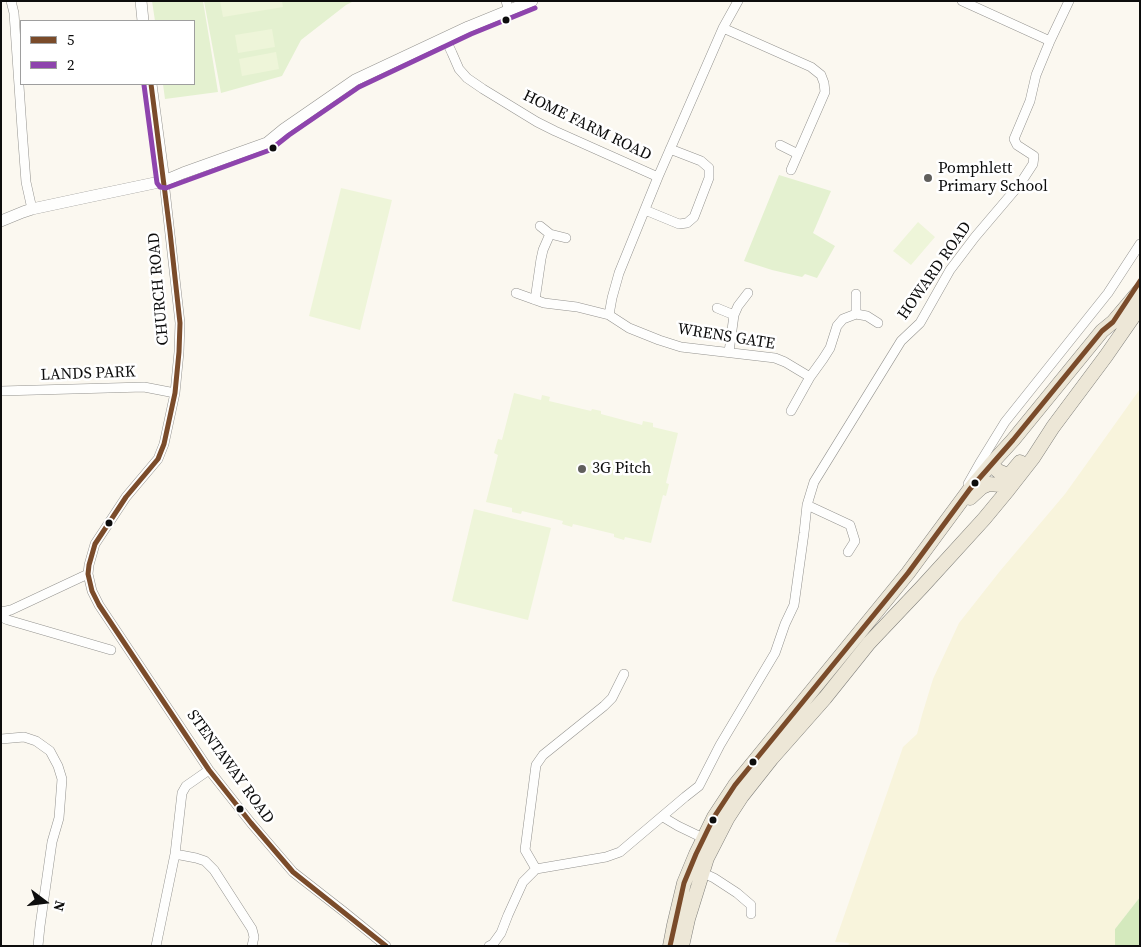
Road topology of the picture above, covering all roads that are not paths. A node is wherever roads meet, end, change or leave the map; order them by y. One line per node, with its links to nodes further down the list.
1 (11, 1): 19 (street)
2 (141, 1): 8 (street)
3 (532, 1): 7 (street)
4 (738, 1): 9 (street)
5 (962, 1): 11 (street)
6 (1069, 1): 11 (street, HOWARD ROAD)
7 (507, 6): 10 (street)
8 (143, 20)
9 (723, 28): 14 (street); 15 (street)
10 (444, 38): 17 (street, HOME FARM ROAD); 18 (street)
11 (1050, 41): 47 (street, HOWARD ROAD)
12 (152, 85): 18 (street)
13 (780, 145): 15 (street)
14 (670, 149): 17 (street); 20 (street)
15 (798, 154): 16 (street)
16 (791, 170)
17 (658, 177): 20 (street)
18 (164, 182): 19 (street); 42 (street, CHURCH ROAD)
19 (32, 209): 21 (street)
20 (645, 210): 35 (street)
21 (1, 221)
22 (540, 226): 23 (street)
23 (550, 234): 24 (street); 31 (street)
24 (566, 238)
25 (1140, 244): 45 (street)
26 (1140, 281): 37 (main road)
27 (1140, 290): 37 (main road)
28 (516, 292): 31 (street)
29 (748, 292): 36 (street)
30 (856, 294): 34 (street)
31 (535, 300): 35 (street)
32 (1140, 307): 44 (main road)
33 (717, 308): 36 (street)
34 (856, 314): 38 (street); 40 (street)
35 (609, 315): 39 (street, WRENS GATE)
36 (734, 315): 39 (street)
37 (1112, 322): 45 (main road)
38 (878, 323)
39 (729, 352): 40 (street, WRENS GATE)
40 (810, 377): 43 (street)
41 (1, 391): 42 (street, LANDS PARK)
42 (175, 393): 50 (street, CHURCH ROAD)
43 (791, 411)
44 (1053, 427): 45 (main road); 46 (main road)
45 (988, 458): 48 (main road)
46 (1008, 490): 48 (main road); 61 (main road)
47 (806, 505): 49 (street); 57 (street, HOWARD ROAD)
48 (942, 527): 58 (main road)
49 (848, 552)
50 (88, 574): 51 (street); 56 (street, STENTAWAY ROAD)
51 (1, 612)
52 (1, 617): 53 (street)
53 (111, 650)
54 (624, 674): 60 (street)
55 (1, 739): 63 (street)
56 (209, 770): 59 (street); 66 (street, STENTAWAY ROAD)
57 (663, 816): 58 (street); 60 (street, HOWARD ROAD)
58 (703, 838): 68 (main road)
59 (176, 854): 64 (street); 65 (street)
60 (536, 869): 67 (street)
61 (702, 872): 62 (street); 69 (main road)
62 (751, 914)
63 (38, 946)
64 (156, 946)
65 (252, 946)
66 (386, 946)
67 (489, 946)
68 (670, 946)
69 (682, 946)

